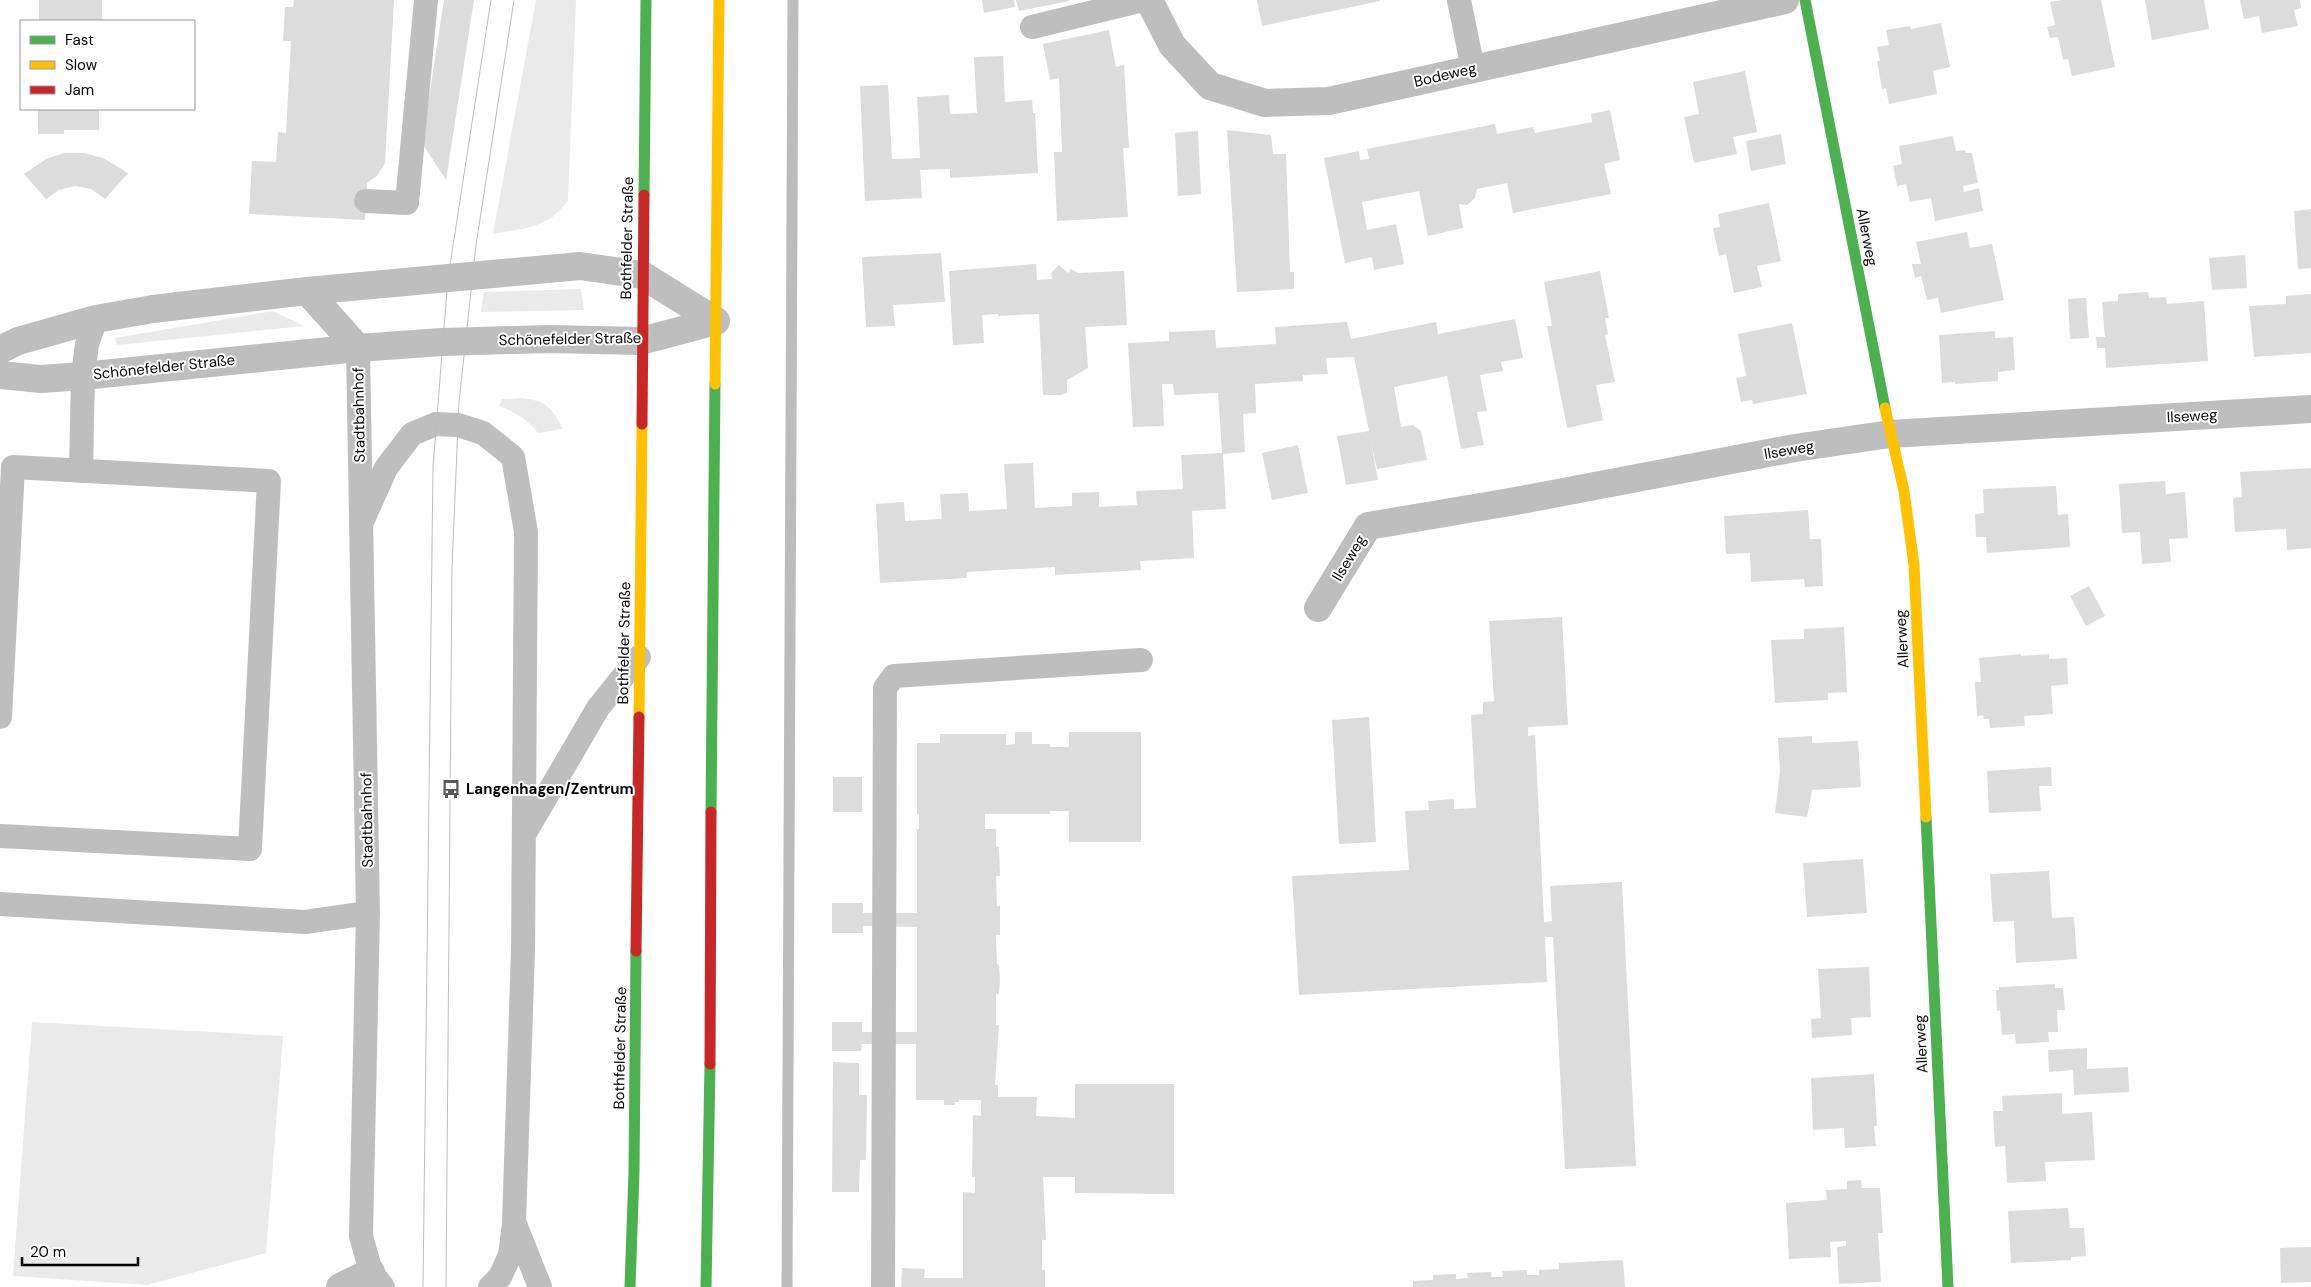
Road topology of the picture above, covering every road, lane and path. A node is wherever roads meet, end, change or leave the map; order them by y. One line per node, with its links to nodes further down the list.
1 (426, 0): 11 (lane)
2 (646, 0): 12 (main road, Bothfelder Straße)
3 (719, 0): 15 (main road)
4 (1143, 0): 9 (lane)
5 (1149, 0): 10 (street, Bodeweg)
6 (1459, 0): 10 (lane)
7 (1785, 0): 10 (street, Bodeweg)
8 (1805, 0): 22 (main road, Allerweg)
9 (1032, 27)
10 (1473, 69)
11 (366, 201)
12 (642, 275): 13 (street); 15 (street); 16 (main road, Bothfelder Straße)
13 (307, 291): 14 (street); 17 (street)
14 (96, 319): 18 (street); 20 (lane)
15 (716, 321): 16 (street, Schönefelder Straße); 39 (main road)
16 (641, 341): 17 (street, Schönefelder Straße); 26 (main road, Bothfelder Straße)
17 (358, 348): 20 (street, Schönefelder Straße); 24 (lane, Stadtbahnhof)
18 (0, 350)
19 (0, 375): 20 (street, Schönefelder Straße)
20 (83, 376): 23 (lane)
21 (2311, 409): 22 (street, Ilseweg)
22 (1890, 434): 25 (street, Ilseweg); 41 (main road, Allerweg)
23 (81, 471): 28 (lane); 30 (lane)
24 (361, 524): 29 (lane); 32 (lane, Stadtbahnhof)
25 (1318, 608)
26 (639, 657): 29 (lane); 38 (main road, Bothfelder Straße)
27 (1141, 660): 40 (lane)
28 (0, 718)
29 (524, 835): 33 (lane)
30 (0, 836)
31 (0, 904): 32 (lane)
32 (368, 913): 34 (lane, Stadtbahnhof)
33 (514, 1223): 36 (lane); 37 (lane)
34 (377, 1279): 35 (street)
35 (340, 1287)
36 (490, 1287)
37 (540, 1287)
38 (630, 1287)
39 (706, 1287)
40 (883, 1287)
41 (1948, 1287)

